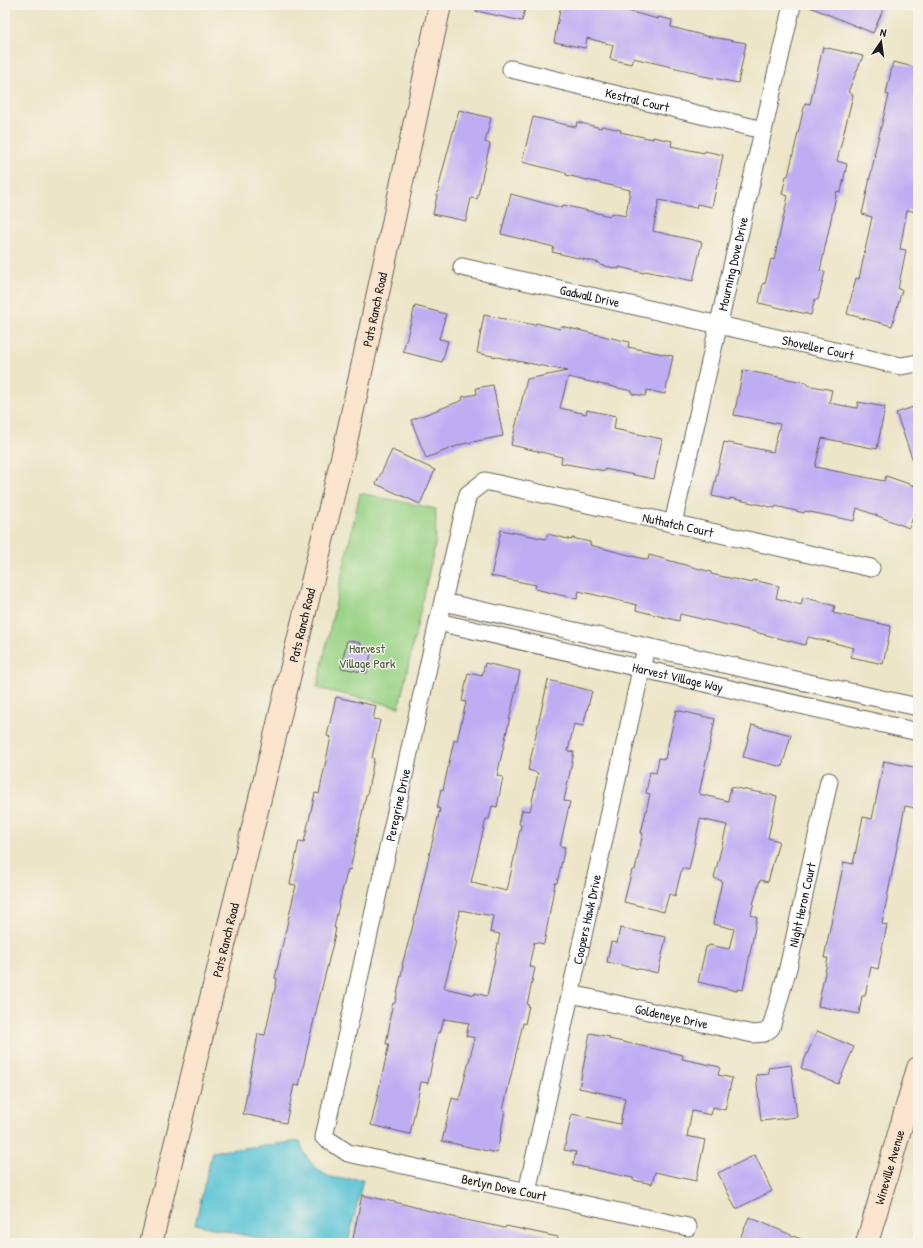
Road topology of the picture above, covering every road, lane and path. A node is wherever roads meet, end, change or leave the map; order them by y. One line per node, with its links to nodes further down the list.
1 (440, 5): 24 (street, Pats Ranch Road)
2 (792, 5): 4 (street, Mourning Dove Drive)
3 (511, 69): 4 (street, Kestral Court)
4 (763, 130): 6 (street, Mourning Dove Drive)
5 (462, 267): 6 (street, Gadwall Drive)
6 (718, 325): 7 (street, Shoveller Court); 9 (street, Mourning Dove Drive)
7 (918, 363)
8 (485, 481): 9 (street, Nuthatch Court); 11 (street, Peregrine Drive)
9 (673, 523): 10 (street, Nuthatch Court)
10 (871, 568)
11 (443, 602): 12 (street, Peregrine Drive); 13 (street, Harvest Village Way)
12 (438, 622): 14 (street, Harvest Village Way); 21 (street, Peregrine Drive)
13 (646, 647): 14 (street, Coopers Hawk Drive); 15 (street, Harvest Village Way)
14 (642, 668): 16 (street, Harvest Village Way); 18 (street, Coopers Hawk Drive)
15 (918, 708)
16 (918, 732)
17 (829, 782): 19 (street, Night Heron Court)
18 (571, 994): 19 (street, Goldeneye Drive); 22 (street, Coopers Hawk Drive)
19 (771, 1028)
20 (918, 1068): 25 (street, Wineville Avenue)
21 (324, 1137): 22 (street, Berlyn Dove Court)
22 (527, 1192): 23 (street, Berlyn Dove Court)
23 (688, 1227)
24 (151, 1243)
25 (867, 1243)

